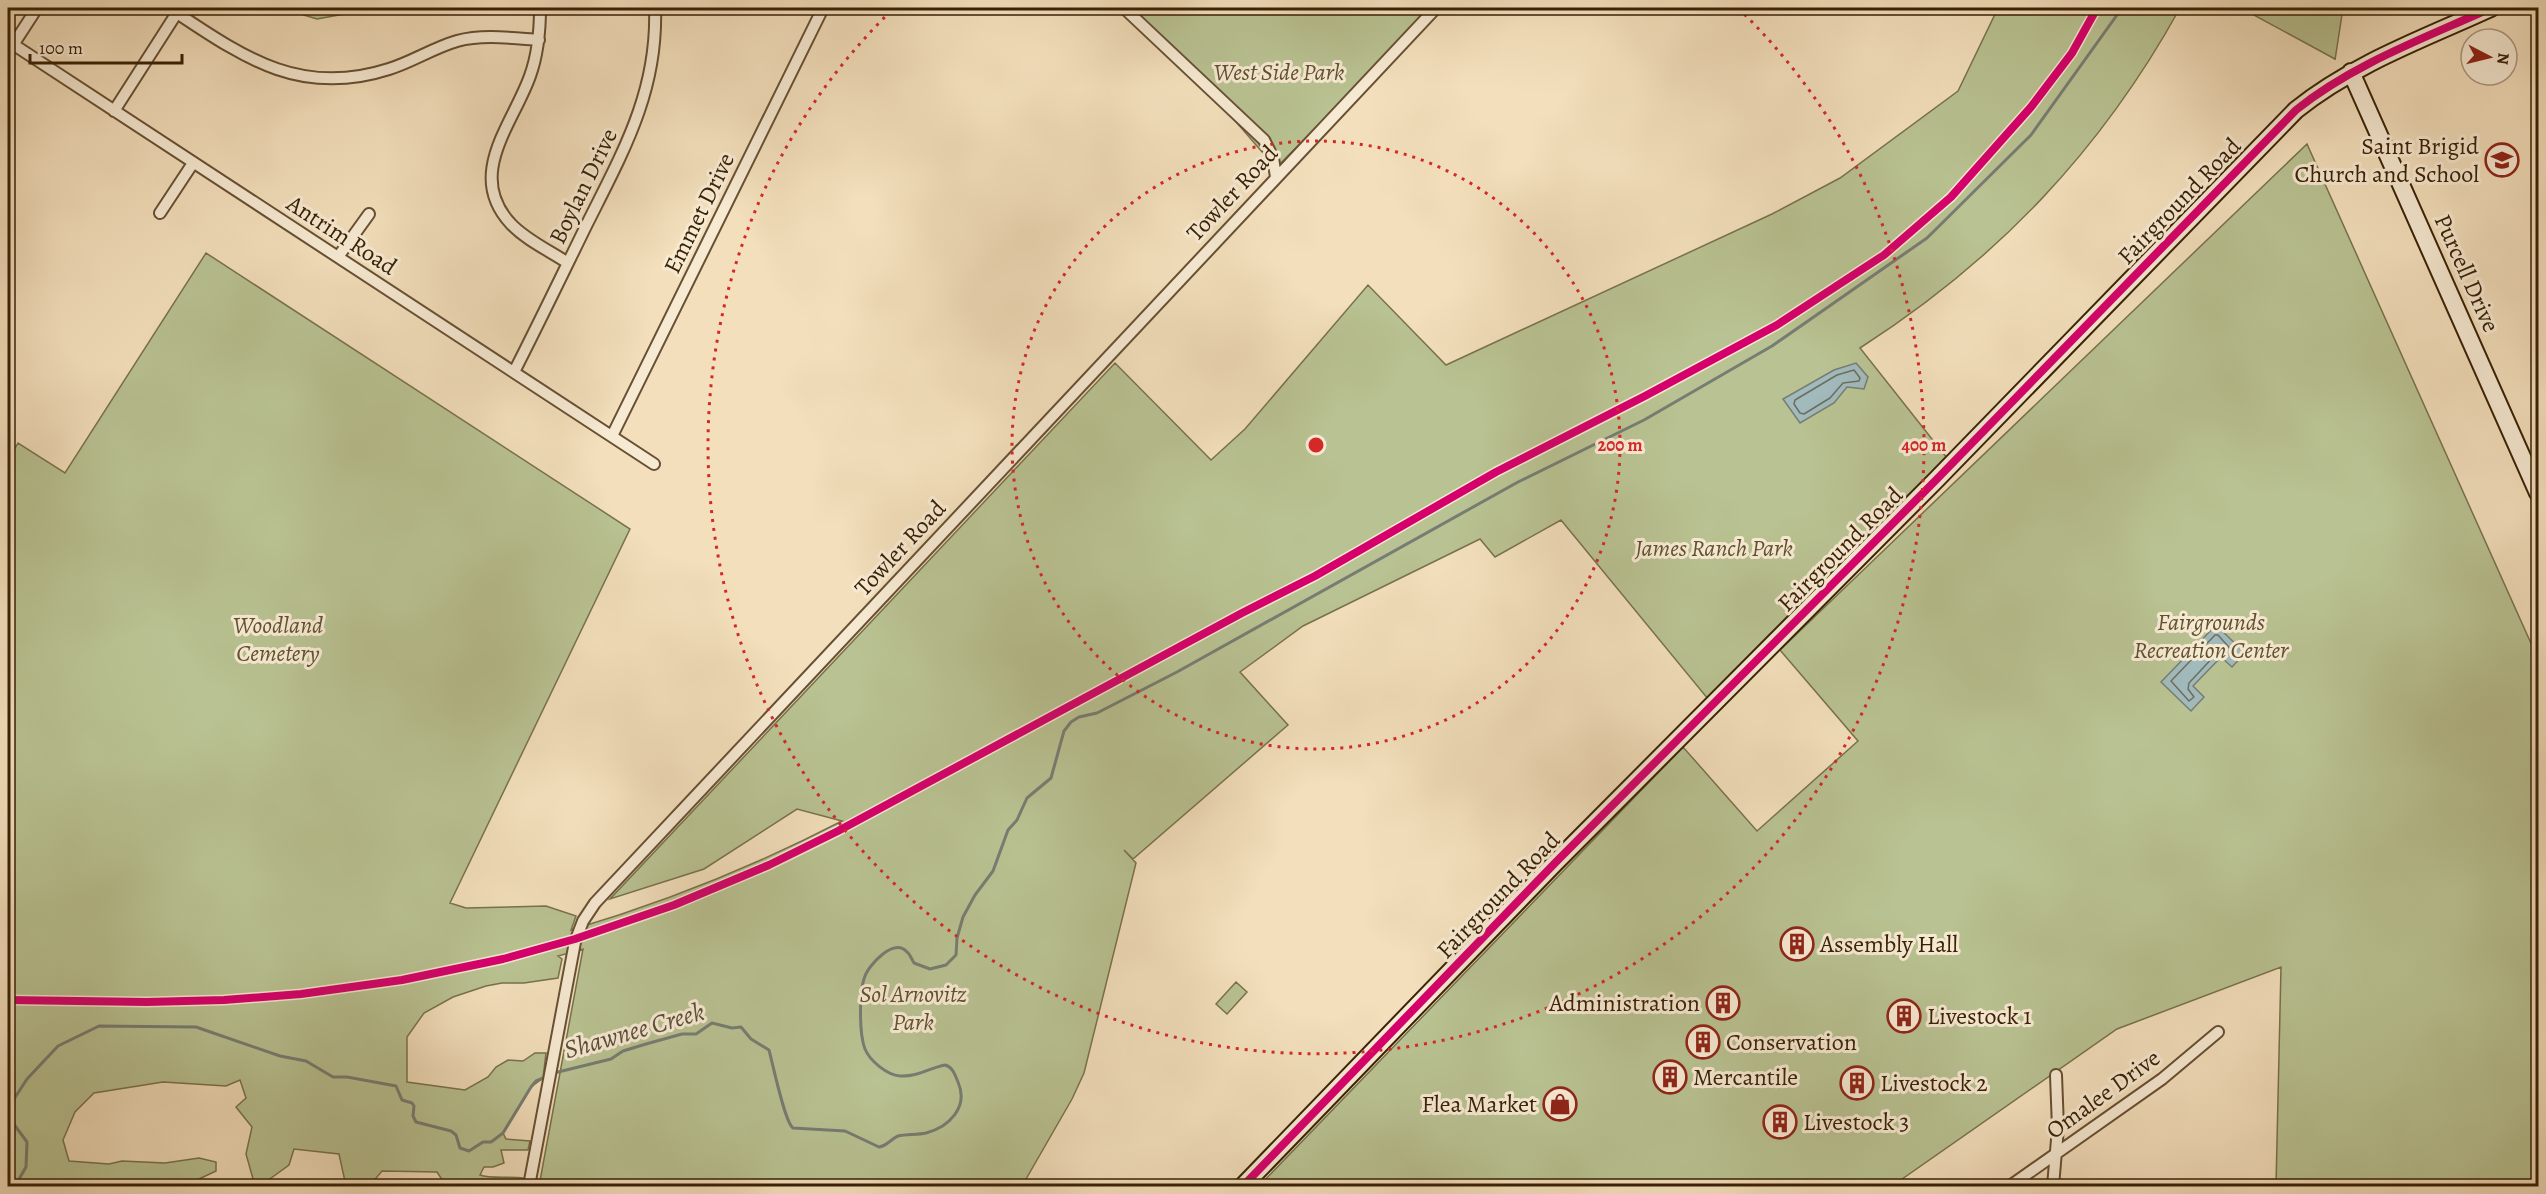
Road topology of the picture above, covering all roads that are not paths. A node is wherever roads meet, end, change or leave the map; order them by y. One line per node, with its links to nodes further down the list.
1 (37, 8): 10 (street)
2 (540, 8): 9 (street)
3 (655, 8): 18 (street, Boylan Drive)
4 (823, 8): 20 (street, Emmet Drive)
5 (1124, 8): 14 (street)
6 (1436, 8): 14 (street, Towler Road)
7 (2491, 8): 11 (street, Fairground Road)
8 (179, 10): 9 (street); 12 (street)
9 (539, 40): 18 (street)
10 (10, 43): 12 (street, Antrim Road)
11 (2351, 72): 22 (street, Purcell Drive); 27 (street, Fairground Road)
12 (114, 111): 13 (street, Antrim Road)
13 (193, 163): 15 (street); 17 (street, Antrim Road)
14 (1276, 177): 26 (street, Towler Road)
15 (160, 213)
16 (369, 214): 17 (street)
17 (338, 257): 19 (street, Antrim Road)
18 (568, 263): 19 (street, Boylan Drive)
19 (514, 372): 20 (street, Antrim Road)
20 (612, 436): 21 (street, Antrim Road)
21 (654, 464)
22 (2538, 493)
23 (2218, 1032): 25 (street, Omalee Drive)
24 (2056, 1075): 25 (street)
25 (2056, 1155): 28 (street, Omalee Drive); 29 (street)
26 (529, 1186)
27 (1243, 1186)
28 (2010, 1186)
29 (2053, 1186)

